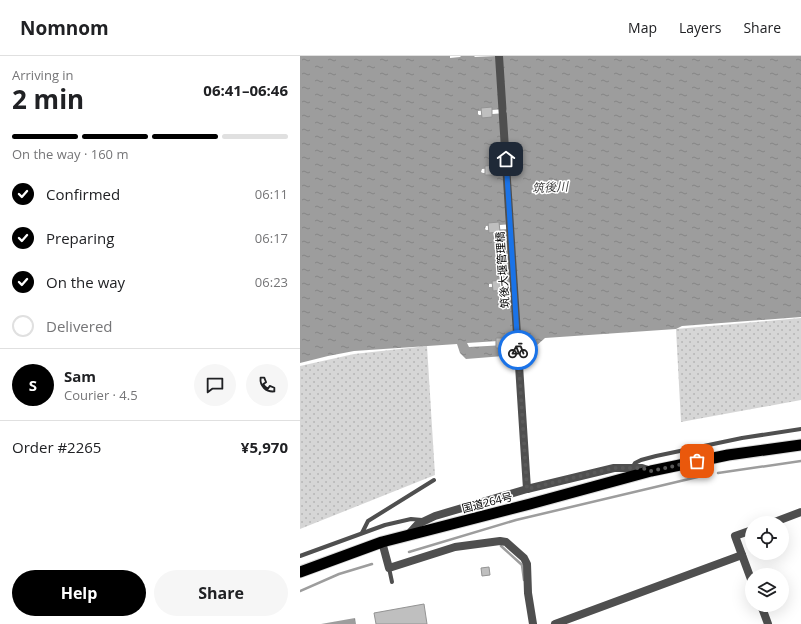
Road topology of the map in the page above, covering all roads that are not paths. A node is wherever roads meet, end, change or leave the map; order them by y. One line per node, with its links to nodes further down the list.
1 (499, 56): 7 (street, 筑後大堰管理橋)
2 (801, 429): 4 (lane)
3 (801, 445): 5 (highway, 国道264号)
4 (632, 468): 5 (street); 7 (street)
5 (651, 471): 13 (highway, 国道264号)
6 (434, 480): 12 (lane)
7 (527, 486): 10 (street)
8 (801, 512): 9 (street)
9 (789, 517)
10 (426, 521): 12 (lane); 13 (street)
11 (745, 532): 15 (street)
12 (362, 533): 16 (lane)
13 (407, 536): 14 (highway, 国道264号)
14 (382, 542): 17 (street); 19 (highway, 国道264号)
15 (742, 555): 18 (street); 23 (street)
16 (300, 556)
17 (389, 568): 20 (lane); 22 (street)
18 (747, 568)
19 (300, 572)
20 (392, 582)
21 (763, 612): 24 (street)
22 (533, 624)
23 (555, 624)
24 (768, 624)

